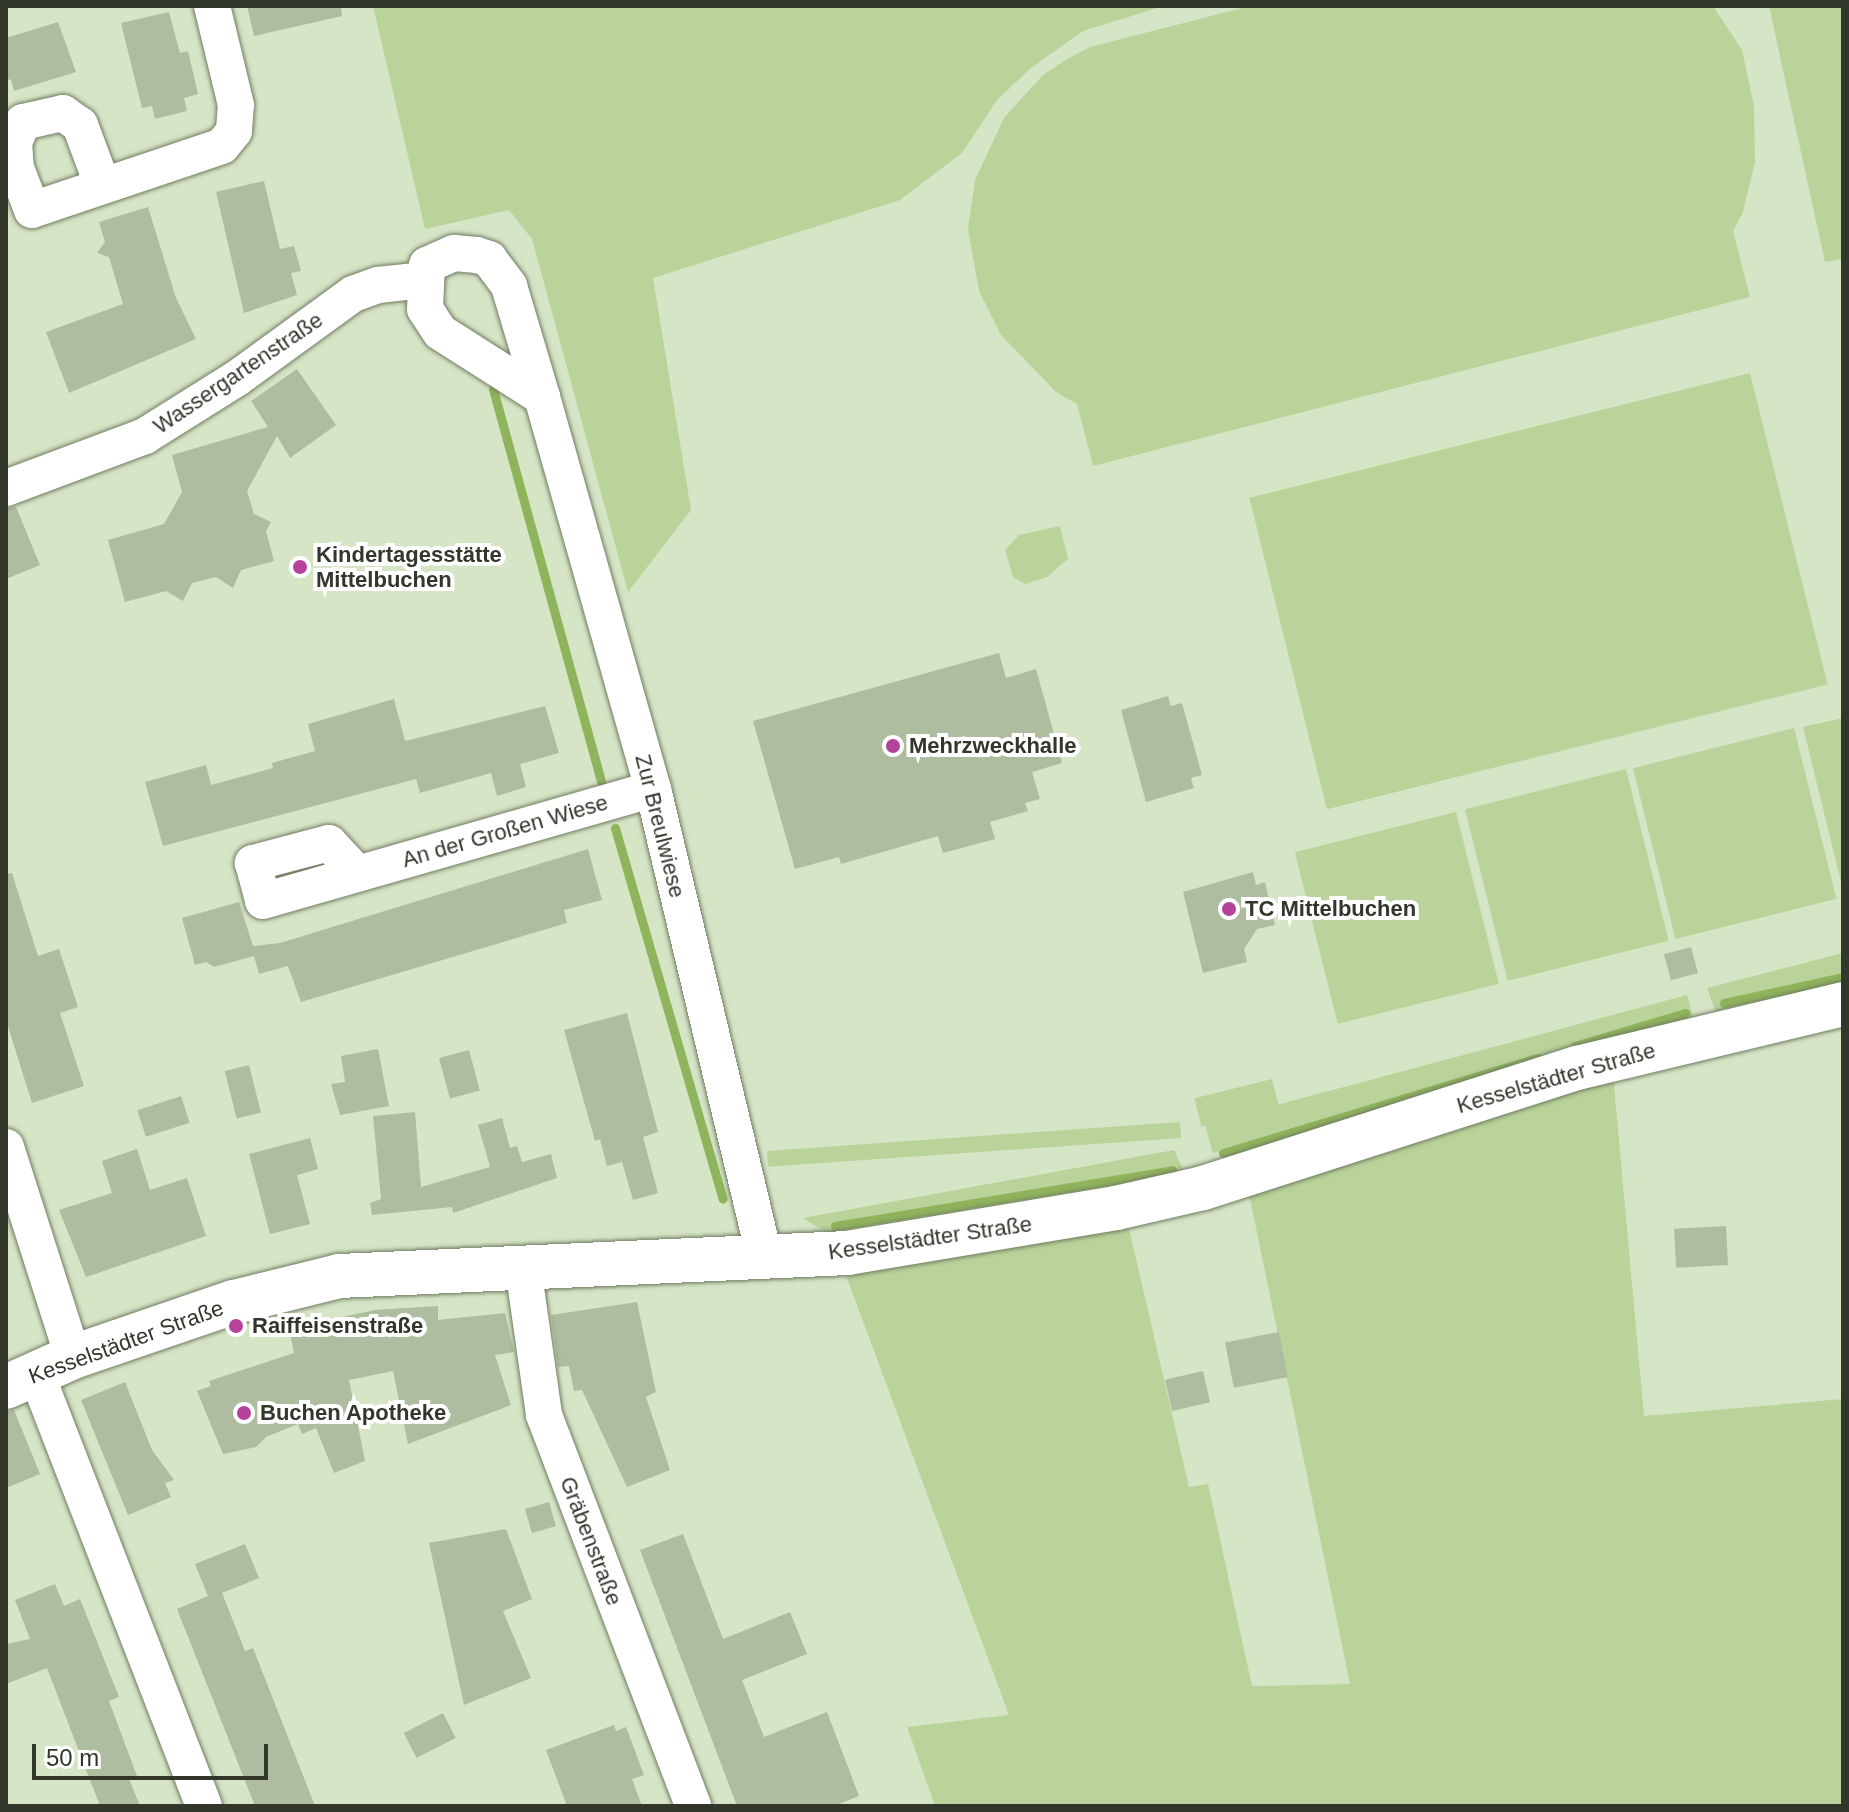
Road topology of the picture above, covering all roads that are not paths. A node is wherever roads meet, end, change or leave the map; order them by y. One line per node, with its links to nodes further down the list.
1 (212, 6): 2 (street)
2 (102, 184): 3 (street); 3 (street)
3 (19, 216)
4 (423, 280): 5 (street); 5 (street, Zur Breulwiese); 6 (street, Wassergartenstraße)
5 (542, 397): 7 (street, Zur Breulwiese)
6 (6, 488)
7 (653, 789): 8 (street, An der Großen Wiese); 11 (street, Zur Breulwiese)
8 (357, 873)
9 (1843, 1004): 11 (main road, Kesselstädter Straße)
10 (6, 1147): 13 (street)
11 (765, 1258): 12 (main road, Kesselstädter Straße)
12 (523, 1267): 13 (main road, Kesselstädter Straße); 15 (street, Gräbenstraße)
13 (39, 1372): 14 (street)
14 (204, 1806)
15 (693, 1806)

